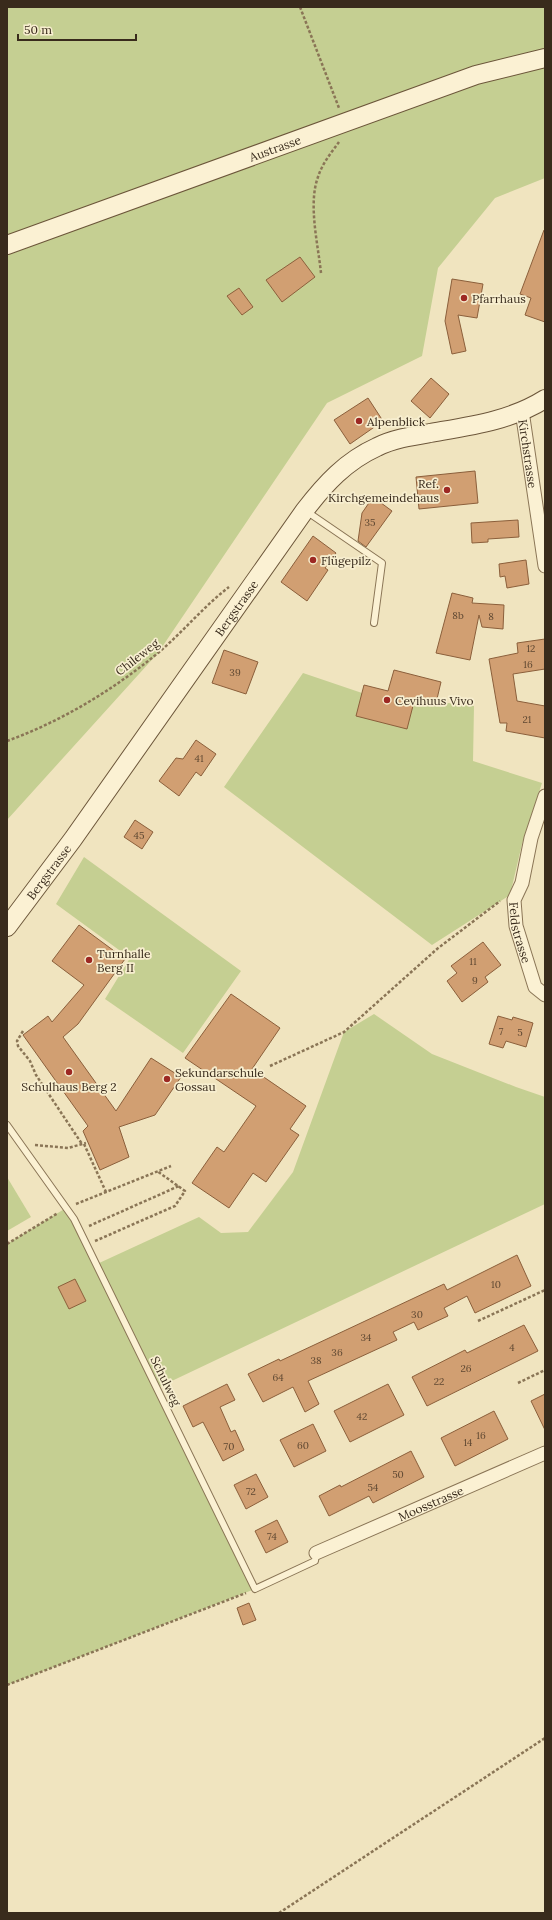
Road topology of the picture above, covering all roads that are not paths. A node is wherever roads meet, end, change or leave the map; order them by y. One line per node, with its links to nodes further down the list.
1 (545, 58): 2 (street, Austrasse)
2 (7, 245)
3 (545, 399): 4 (street, Bergstrasse)
4 (522, 411): 5 (street, Bergstrasse); 6 (street, Kirchstrasse)
5 (305, 510): 7 (lane); 9 (street, Bergstrasse)
6 (545, 566)
7 (374, 623)
8 (545, 796): 10 (street, Feldstrasse)
9 (7, 927)
10 (545, 995)
11 (7, 1125): 13 (lane, Schulweg)
12 (545, 1453): 13 (street, Moosstrasse)
13 (316, 1554)

